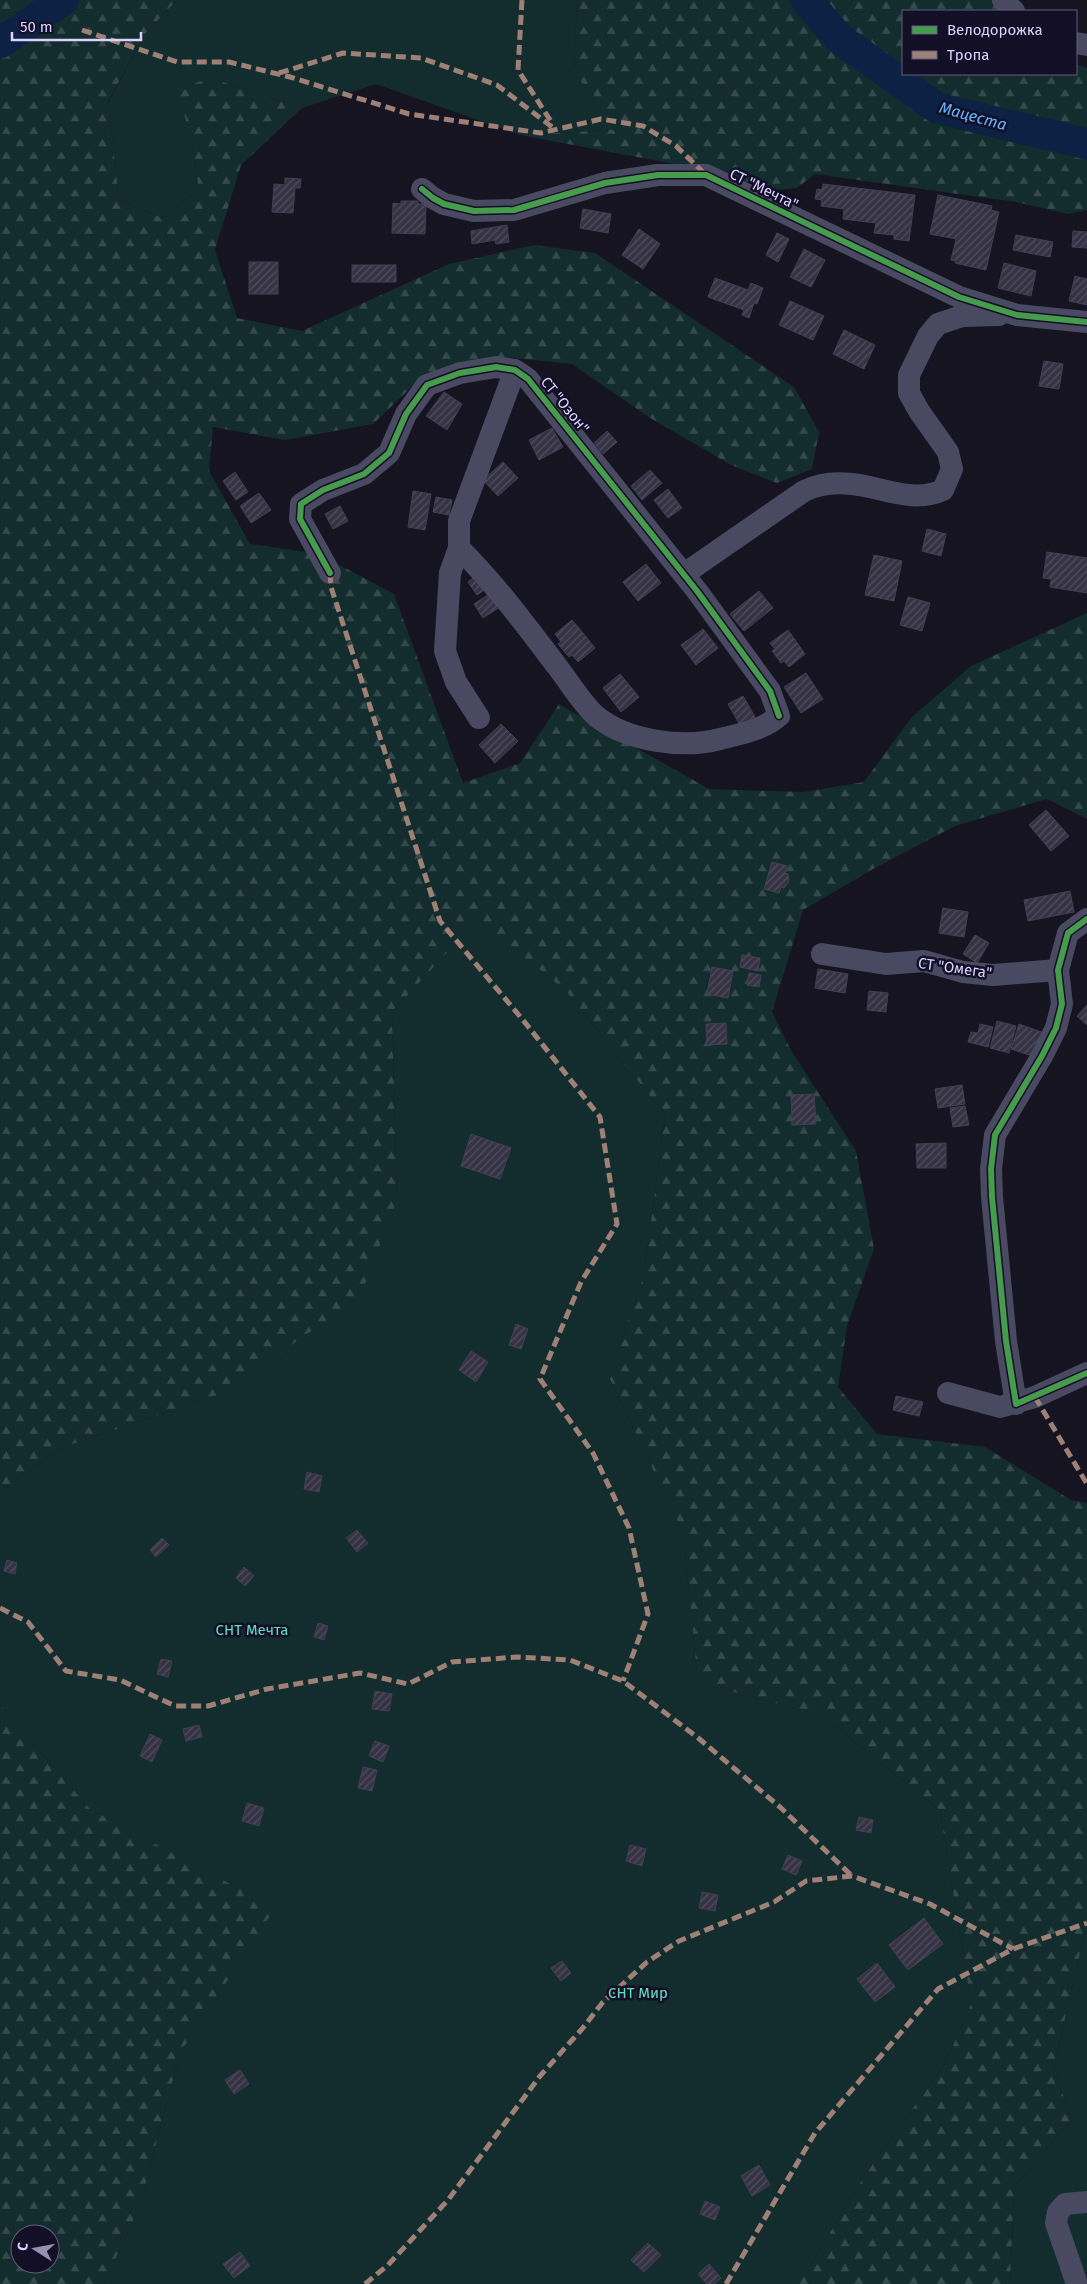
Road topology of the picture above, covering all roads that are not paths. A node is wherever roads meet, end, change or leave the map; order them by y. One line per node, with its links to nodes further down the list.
1 (1003, 0): 2 (street)
2 (1013, 10)
3 (422, 189): 4 (street, СТ "Мечта")
4 (1017, 314): 5 (street, СТ "Мечта"); 9 (street)
5 (1087, 322)
6 (515, 370): 7 (street); 8 (street); 9 (street, СТ "Озон")
7 (459, 548): 9 (street, СТ "Озон"); 10 (street)
8 (330, 573)
9 (684, 574)
10 (479, 718)
11 (1087, 919): 13 (street)
12 (822, 954): 13 (street, СТ "Омега")
13 (1058, 970): 16 (street)
14 (1087, 1373): 16 (street)
15 (948, 1393): 16 (street)
16 (1016, 1404)
17 (1087, 2202): 18 (street)
18 (1077, 2284)

